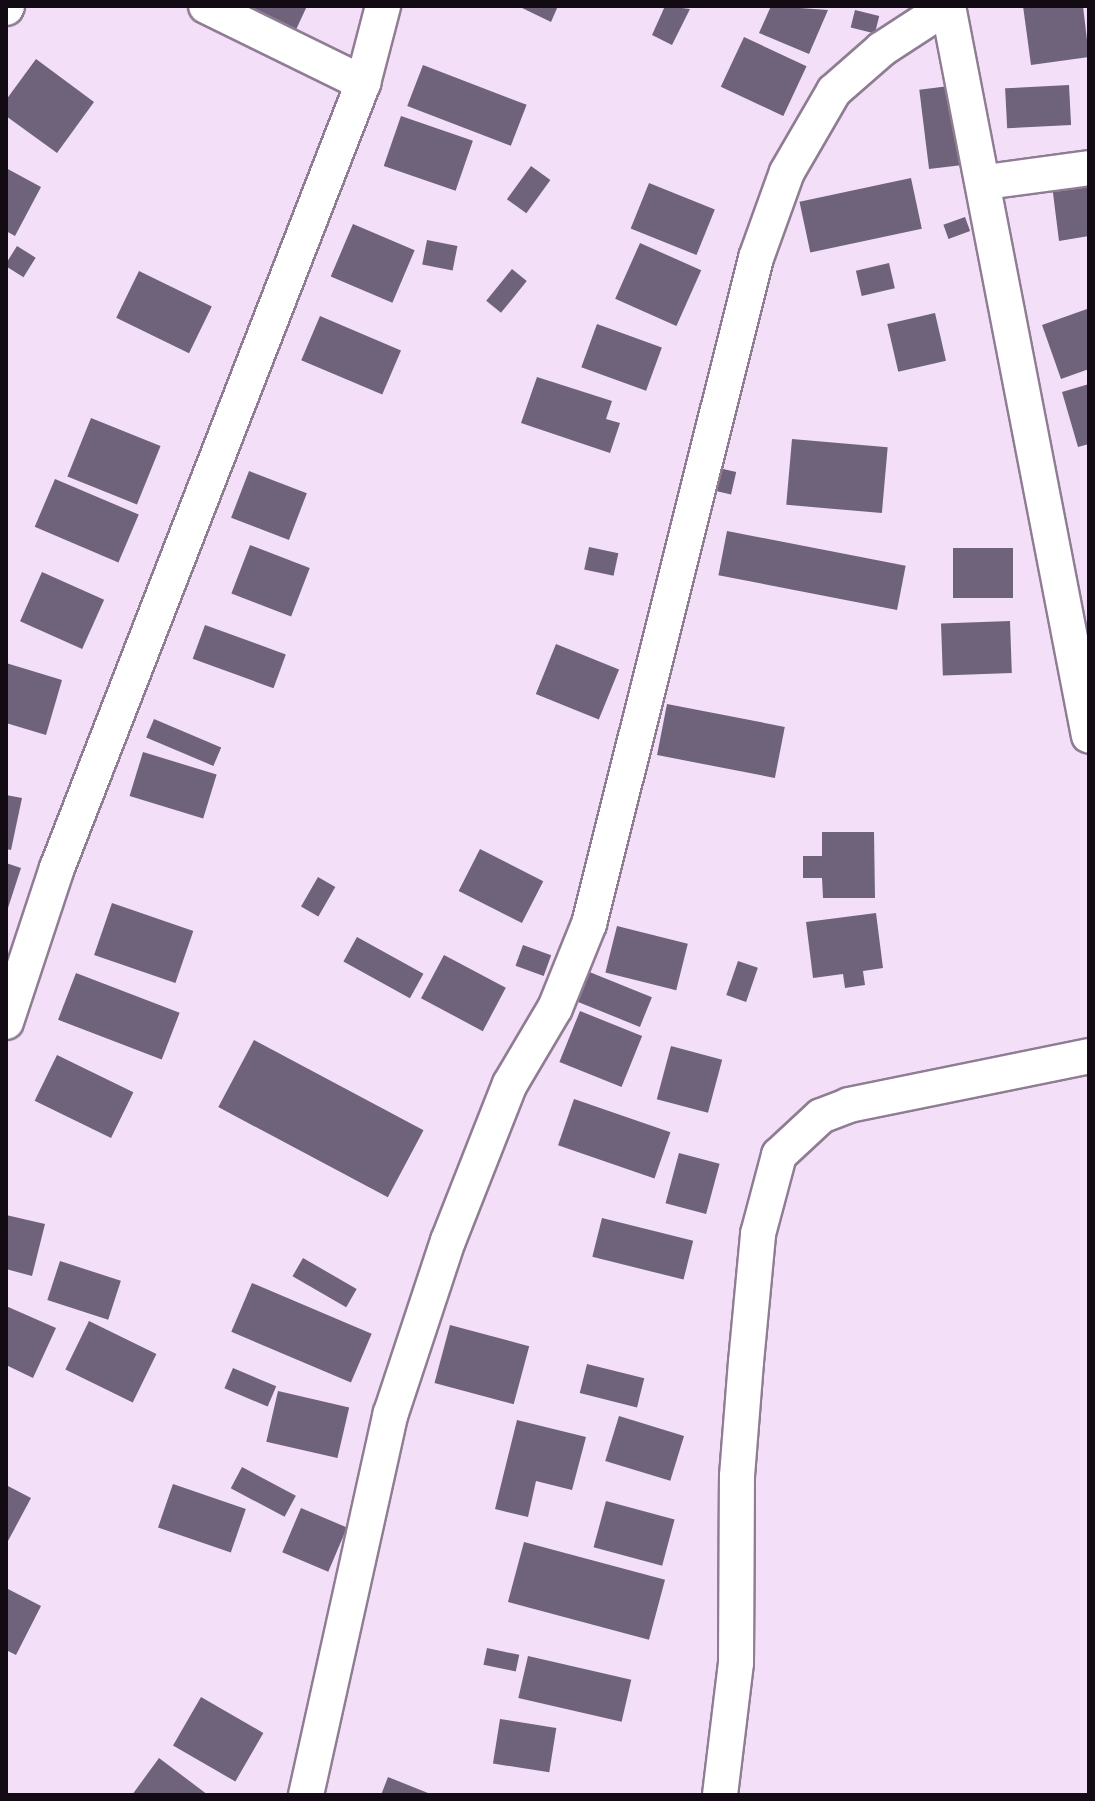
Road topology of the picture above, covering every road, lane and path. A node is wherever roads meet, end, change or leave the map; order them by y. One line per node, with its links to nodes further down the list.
1 (206, 6): 4 (street)
2 (383, 6): 4 (street)
3 (948, 6): 6 (street); 10 (street)
4 (363, 83): 8 (street)
5 (1089, 168): 6 (street)
6 (986, 182): 7 (street)
7 (1089, 736)
8 (6, 1022)
9 (1089, 1056): 11 (street)
10 (306, 1795)
11 (720, 1795)

